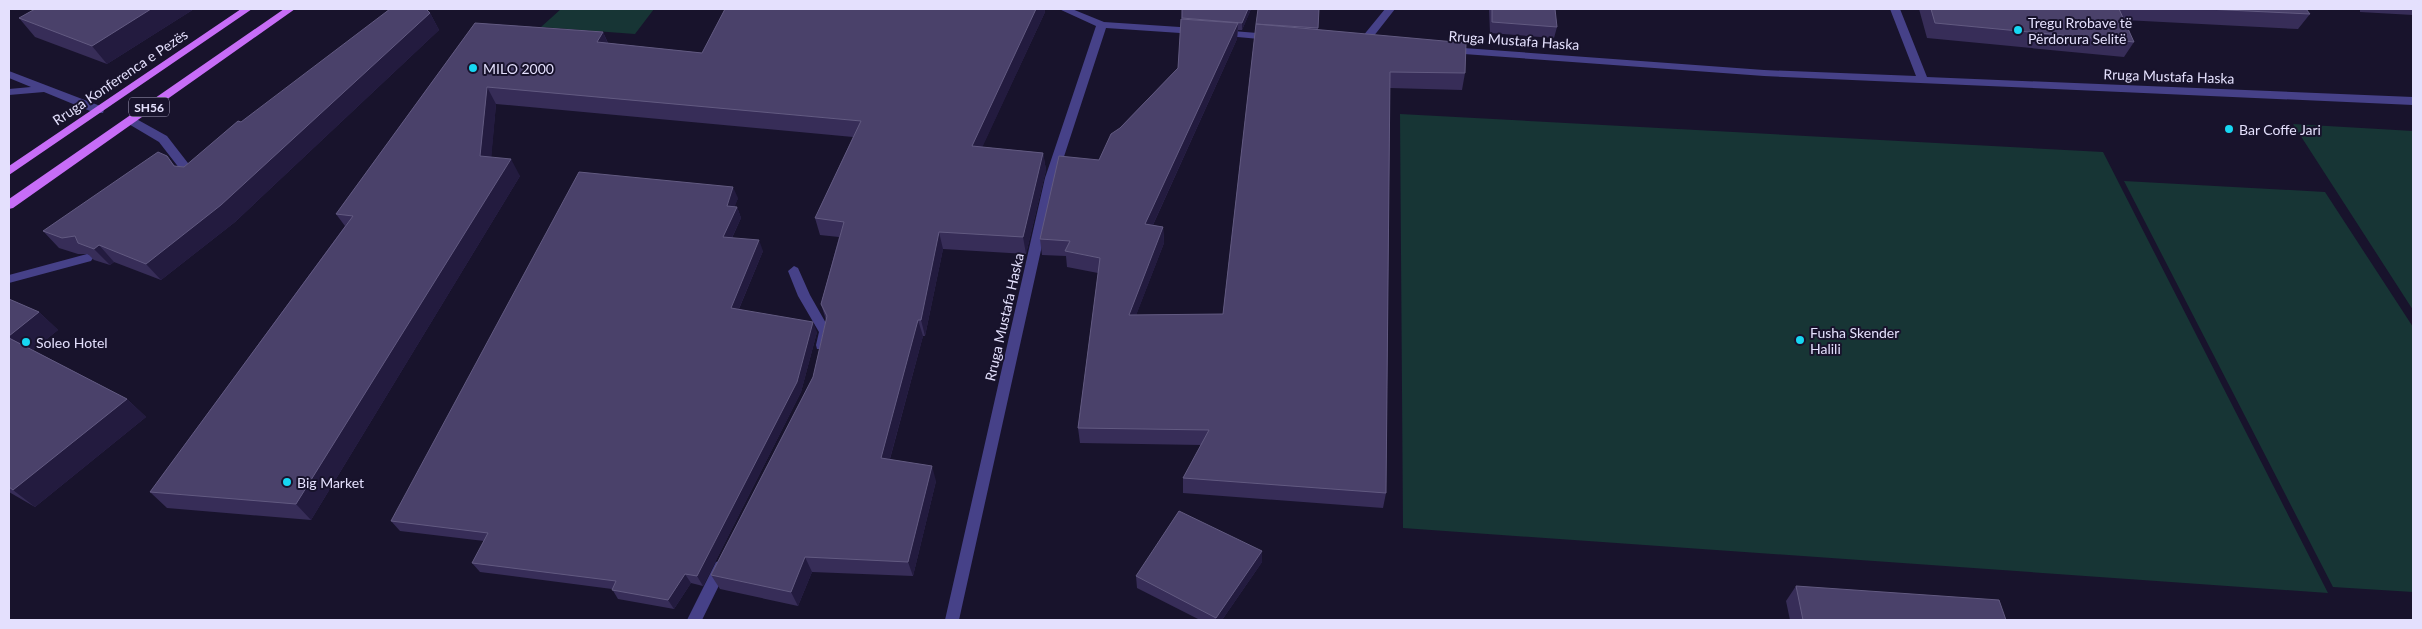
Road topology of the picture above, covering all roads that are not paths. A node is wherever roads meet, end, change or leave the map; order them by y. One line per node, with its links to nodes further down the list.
1 (247, 9): 15 (main road, Rruga Konferenca e Pezës / SH56)
2 (290, 9): 16 (main road, SH56)
3 (1064, 9): 6 (street)
4 (1390, 9): 8 (street)
5 (1895, 9): 11 (street)
6 (1102, 25): 7 (street); 26 (street, Rruga Mustafa Haska)
7 (1285, 38)
8 (1362, 44)
9 (1440, 50): 11 (street, Rruga Mustafa Haska)
10 (9, 74): 12 (street)
11 (1923, 80): 14 (street, Rruga Mustafa Haska)
12 (46, 89): 13 (street); 15 (street)
13 (9, 92)
14 (2413, 101)
15 (99, 110): 17 (main road, Rruga Konferenca e Pezës / SH56)
16 (131, 120): 18 (street); 19 (main road, SH56)
17 (9, 171)
18 (194, 179)
19 (9, 205)
20 (87, 258): 22 (street)
21 (794, 271): 23 (street)
22 (9, 279)
23 (818, 358)
24 (728, 553): 25 (street)
25 (694, 620)
26 (952, 620)

